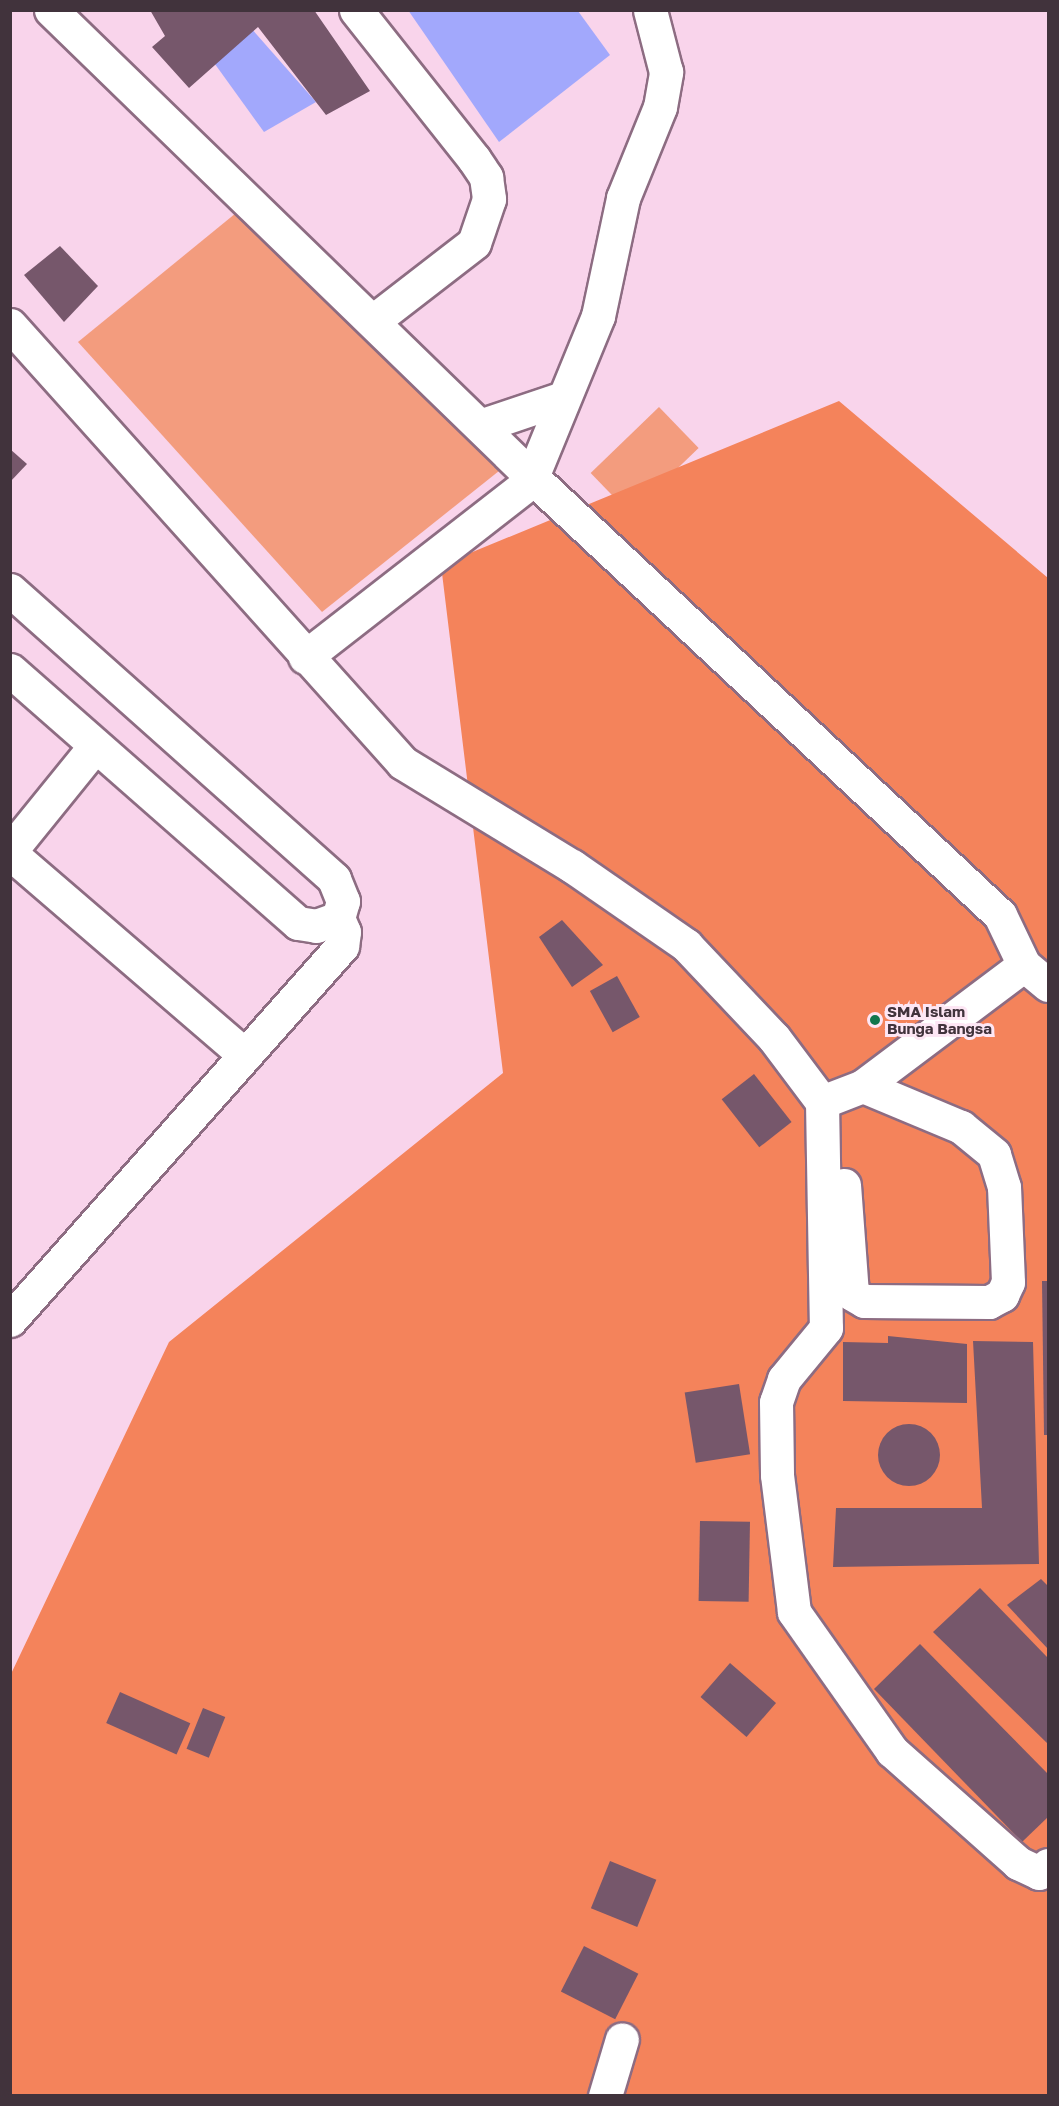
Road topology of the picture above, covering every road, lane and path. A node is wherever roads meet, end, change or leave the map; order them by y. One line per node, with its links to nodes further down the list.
1 (51, 10): 4 (street)
2 (356, 10): 4 (street)
3 (650, 10): 6 (street)
4 (373, 321): 7 (street)
5 (10, 326): 10 (street)
6 (563, 398): 7 (street); 8 (street)
7 (480, 426): 8 (street)
8 (533, 478): 10 (street); 15 (street)
9 (10, 590): 14 (street)
10 (305, 657): 17 (street)
11 (10, 670): 12 (street)
12 (95, 746): 13 (street); 14 (street)
13 (10, 852): 16 (street)
14 (338, 918): 16 (street)
15 (1036, 975): 17 (street)
16 (245, 1055): 18 (street)
17 (841, 1095): 17 (street); 19 (street)
18 (10, 1320)
19 (1048, 1864)
20 (622, 2039): 21 (street)
21 (605, 2096)

